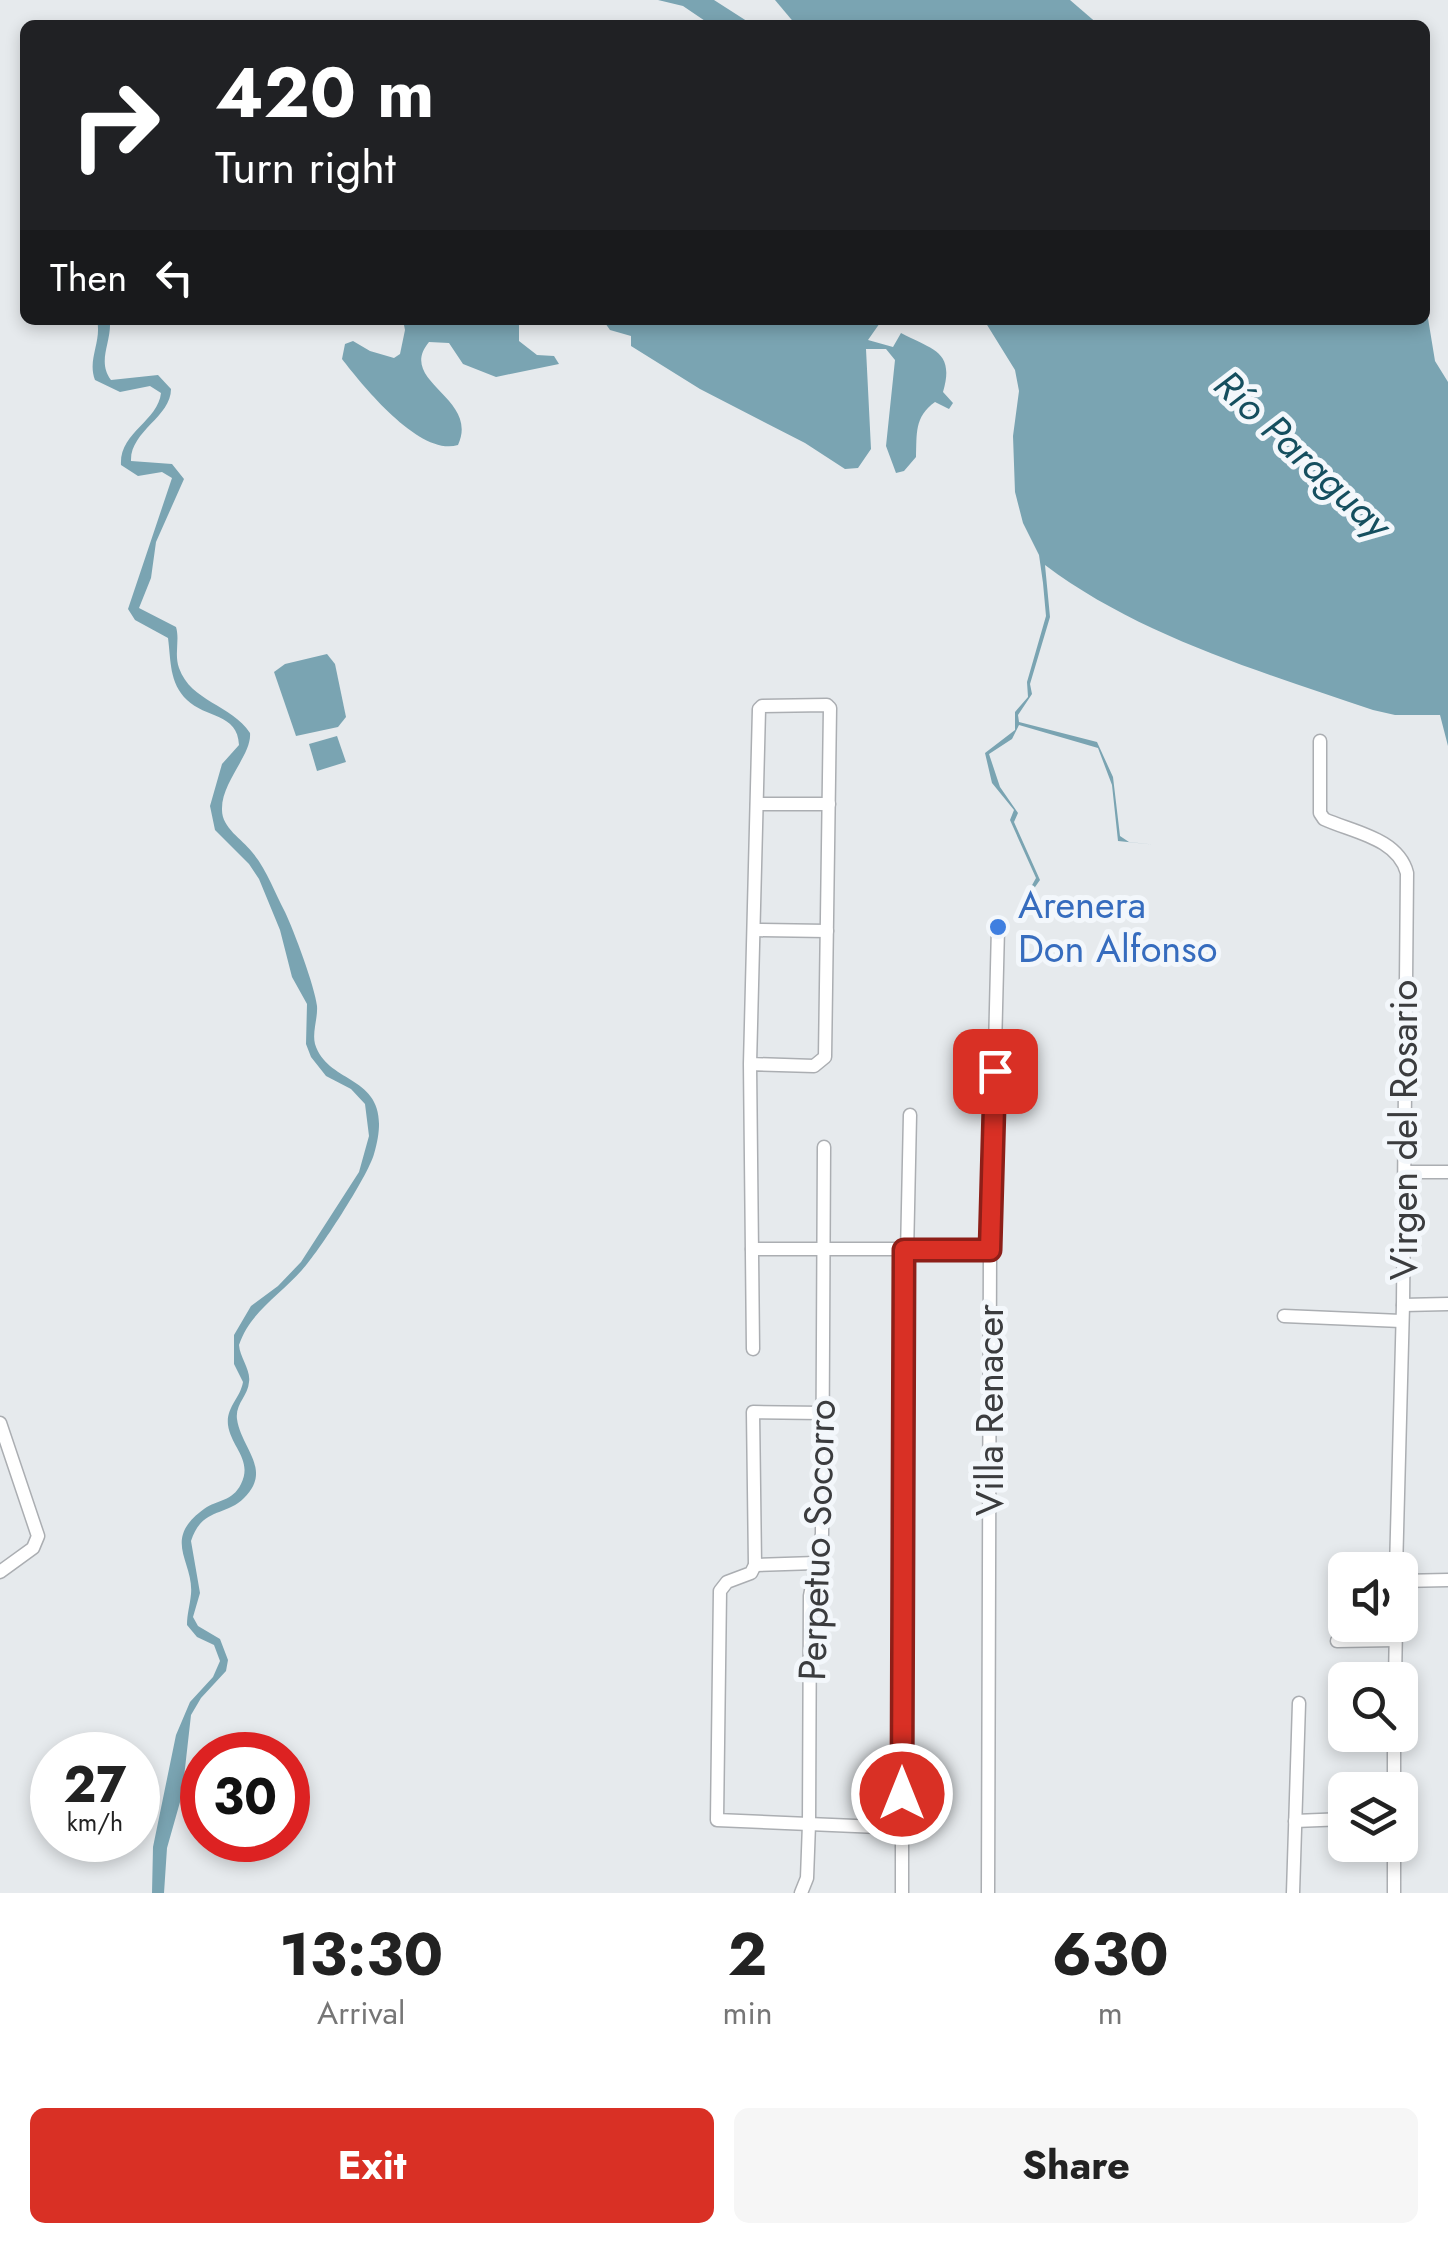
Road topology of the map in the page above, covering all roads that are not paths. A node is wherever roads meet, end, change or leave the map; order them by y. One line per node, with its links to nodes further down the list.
1 (1320, 741): 10 (street, Virgen del Rosario)
2 (757, 804): 3 (street); 3 (street); 5 (street)
3 (829, 804): 6 (street)
4 (998, 928): 15 (street, Villa Renacer)
5 (755, 930): 6 (street); 7 (street)
6 (827, 931): 7 (street)
7 (750, 1064): 12 (street)
8 (910, 1115): 14 (street)
9 (824, 1147): 13 (street, Perpetuo Socorro)
10 (1405, 1172): 11 (street); 17 (street, Virgen del Rosario)
11 (1448, 1172)
12 (752, 1249): 13 (street); 20 (street)
13 (824, 1249): 14 (street); 21 (street, Perpetuo Socorro)
14 (904, 1250): 15 (street); 33 (street)
15 (990, 1250): 37 (street, Villa Renacer)
16 (1448, 1304): 17 (street)
17 (1404, 1305): 19 (street, Virgen del Rosario)
18 (1284, 1316): 19 (street)
19 (1400, 1320): 23 (street, Virgen del Rosario)
20 (753, 1349)
21 (822, 1413): 24 (street, Perpetuo Socorro); 25 (street)
22 (0, 1423): 26 (street)
23 (1396, 1552)
24 (816, 1563): 25 (street); 32 (street, Perpetuo Socorro)
25 (755, 1564): 32 (street)
26 (0, 1572)
27 (1448, 1580): 28 (street)
28 (1418, 1581)
29 (1299, 1703): 31 (street)
30 (1328, 1819): 31 (street)
31 (1294, 1821): 38 (street)
32 (809, 1824): 33 (street); 35 (street, Perpetuo Socorro)
33 (902, 1828): 36 (street)
34 (1394, 1862): 39 (street)
35 (800, 1893)
36 (902, 1893)
37 (988, 1893)
38 (1293, 1893)
39 (1394, 1893)

